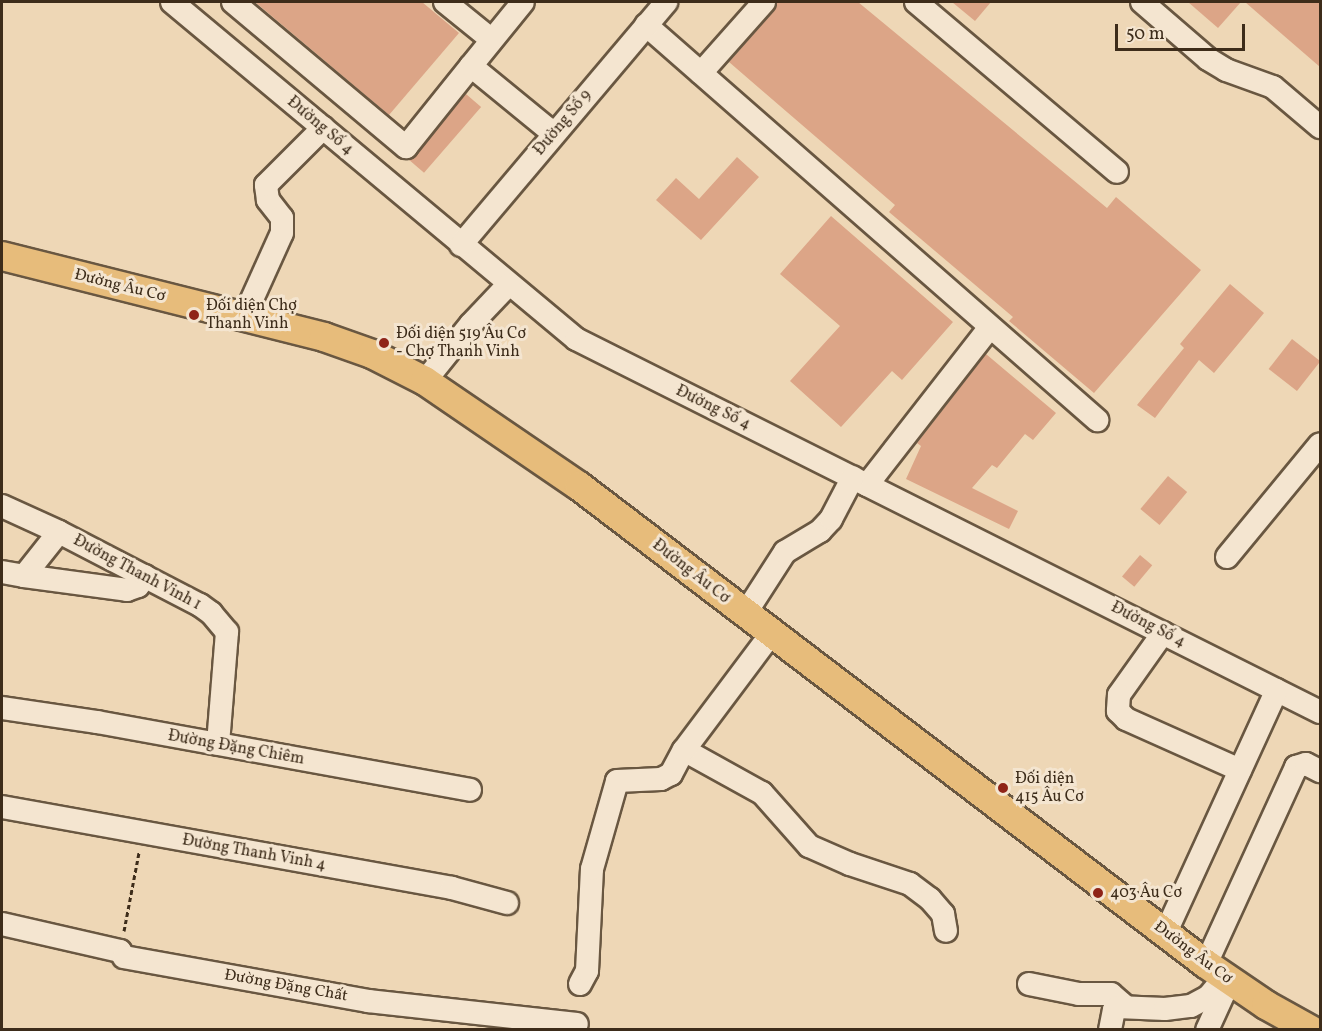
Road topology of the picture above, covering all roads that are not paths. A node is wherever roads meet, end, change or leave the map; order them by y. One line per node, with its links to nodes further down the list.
1 (172, 2): 14 (street, Đường Số 4)
2 (233, 2): 11 (street)
3 (445, 2): 10 (street)
4 (523, 2): 10 (street)
5 (666, 2): 9 (street, Đường Số 9)
6 (764, 2): 12 (street)
7 (916, 2): 16 (street)
8 (1142, 2): 13 (street)
9 (646, 25): 12 (street); 15 (street, Đường Số 9)
10 (492, 40): 11 (street)
11 (471, 66): 15 (street)
12 (701, 73): 21 (street)
13 (1320, 127)
14 (323, 128): 17 (street, Đường Số 4); 20 (street)
15 (554, 134): 17 (street, Đường Số 9)
16 (1117, 172)
17 (461, 245): 19 (street, Đường Số 4)
18 (2, 256): 20 (main road, Đường Âu Cơ)
19 (509, 284): 22 (street); 25 (street, Đường Số 4)
20 (244, 317): 22 (main road, Đường Âu Cơ)
21 (990, 327): 23 (street); 25 (street)
22 (425, 381): 32 (main road, Đường Âu Cơ)
23 (1097, 420)
24 (1320, 444): 28 (street)
25 (860, 481): 32 (street); 33 (street, Đường Số 4)
26 (2, 507): 27 (street, Đường Thanh Vinh 1)
27 (59, 532): 30 (street); 31 (street, Đường Thanh Vinh 1)
28 (1227, 557)
29 (2, 572): 30 (street)
30 (24, 576): 31 (street)
31 (144, 576): 38 (street, Đường Thanh Vinh 1)
32 (745, 614): 34 (main road, Đường Âu Cơ)
33 (1163, 633): 35 (street, Đường Số 4); 40 (street)
34 (771, 634): 39 (street); 47 (main road, Đường Âu Cơ)
35 (1277, 690): 37 (street, Đường Số 4); 40 (street)
36 (2, 708): 38 (street, Đường Đặng Chiêm)
37 (1320, 712)
38 (218, 744): 42 (street, Đường Đặng Chiêm)
39 (684, 750): 46 (street); 49 (street)
40 (1240, 770): 47 (street)
41 (1320, 771): 48 (street)
42 (470, 790)
43 (2, 807): 44 (street, Đường Thanh Vinh 4)
44 (507, 903)
45 (2, 924): 52 (street, Đường Đặng Chất)
46 (946, 930)
47 (1166, 932): 48 (main road, Đường Âu Cơ)
48 (1220, 974): 51 (street); 54 (street); 55 (main road, Đường Âu Cơ)
49 (580, 984)
50 (1029, 984): 51 (street)
51 (1125, 1006): 53 (street)
52 (577, 1024)
53 (1110, 1029)
54 (1207, 1029)
55 (1311, 1029)

